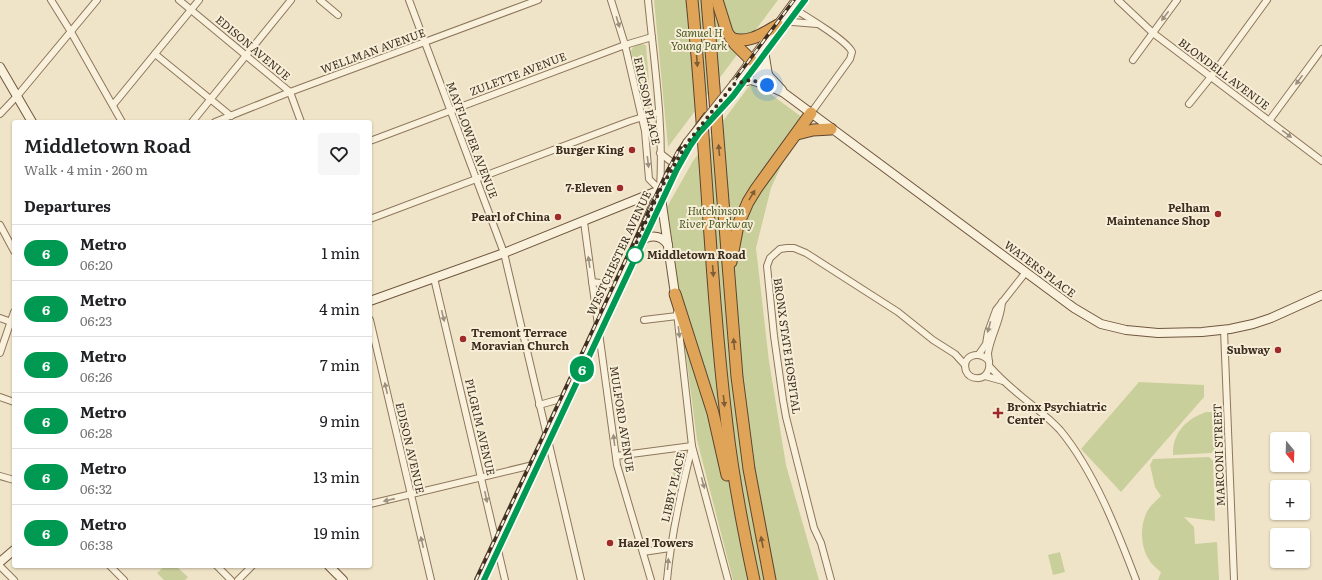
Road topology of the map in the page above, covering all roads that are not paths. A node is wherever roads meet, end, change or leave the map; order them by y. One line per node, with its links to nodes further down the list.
1 (51, 0): 22 (street)
2 (97, 0): 22 (street)
3 (179, 0): 18 (street, EDISON AVENUE)
4 (199, 0): 18 (street)
5 (291, 0): 31 (street)
6 (320, 0): 19 (street)
7 (409, 0): 26 (street, MAYFLOWER AVENUE)
8 (538, 0): 26 (street, WELLMAN AVENUE)
9 (612, 0): 27 (street, ERICSON PLACE, one-way to 27)
10 (648, 0): 24 (street, ERICSON PLACE)
11 (692, 0): 110 (highway, one-way to 110)
12 (707, 0): 72 (highway, one-way to 12)
13 (717, 0): 25 (highway)
14 (1118, 0): 23 (street, BLONDELL AVENUE)
15 (1177, 0): 23 (street, one-way to 23)
16 (1267, 0): 36 (street)
17 (793, 3): 20 (main road, WESTCHESTER AVENUE); 21 (street)
18 (191, 10): 30 (street); 31 (street, EDISON AVENUE)
19 (338, 15)
20 (779, 23): 21 (street); 25 (highway); 28 (main road, WESTCHESTER AVENUE)
21 (819, 24): 47 (street)
22 (71, 32): 41 (street); 44 (street)
23 (1153, 33): 32 (street); 36 (street, BLONDELL AVENUE)
24 (652, 37): 27 (street, ZULETTE AVENUE); 46 (street, ERICSON PLACE)
25 (731, 38): 33 (highway)
26 (425, 43): 39 (street, WELLMAN AVENUE); 45 (street, MAYFLOWER AVENUE)
27 (625, 45): 45 (street, ZULETTE AVENUE); 50 (street, ERICSON PLACE)
28 (763, 45): 33 (main road, WESTCHESTER AVENUE); 35 (main road)
29 (1322, 49): 56 (street, one-way to 56)
30 (155, 54): 42 (street); 44 (street)
31 (246, 55): 39 (street, EDISON AVENUE); 42 (street)
32 (1132, 60)
33 (750, 62): 35 (main road, WATERS PLACE); 37 (main road, WESTCHESTER AVENUE); 38 (main road, WATERS PLACE)
34 (0, 67): 41 (main road)
35 (768, 75): 40 (main road, WATERS PLACE)
36 (1210, 78): 43 (street); 56 (street, BLONDELL AVENUE)
37 (734, 84): 38 (main road); 62 (main road, WESTCHESTER AVENUE, bridge)
38 (767, 85): 40 (main road, WATERS PLACE)
39 (290, 92): 49 (street, WELLMAN AVENUE); 55 (street, EDISON AVENUE)
40 (784, 93): 47 (main road, WATERS PLACE)
41 (18, 95): 48 (street); 51 (main road)
42 (211, 98): 49 (street); 53 (street)
43 (1189, 104)
44 (113, 105): 52 (street)
45 (451, 110): 59 (street, ZULETTE AVENUE); 63 (street, MAYFLOWER AVENUE)
46 (659, 112): 50 (street); 60 (street, ERICSON PLACE)
47 (811, 113): 57 (main road, WATERS PLACE); 58 (highway)
48 (0, 114)
49 (231, 116): 54 (street, WELLMAN AVENUE)
50 (642, 117): 63 (street); 64 (street, ERICSON PLACE, one-way to 64)
51 (31, 120)
52 (121, 120)
53 (194, 120)
54 (220, 120)
55 (300, 120)
56 (1269, 121): 61 (street, BLONDELL AVENUE, one-way to 61)
57 (832, 129): 58 (highway); 73 (main road, WATERS PLACE)
58 (796, 134): 72 (highway, one-way to 58)
59 (372, 140)
60 (660, 153): 62 (street, ERICSON PLACE); 64 (street, ERICSON PLACE)
61 (1322, 161)
62 (674, 164): 64 (main road, WESTCHESTER AVENUE)
63 (476, 178): 65 (street); 71 (street, MAYFLOWER AVENUE)
64 (658, 188): 66 (main road); 68 (main road, WESTCHESTER AVENUE); 69 (main road)
65 (372, 218)
66 (584, 222): 71 (main road); 75 (street, MULFORD AVENUE, one-way to 66)
67 (0, 225): 70 (street)
68 (637, 244): 69 (main road); 76 (main road, WESTCHESTER AVENUE)
69 (668, 245): 77 (main road)
70 (12, 246)
71 (504, 253): 74 (main road); 99 (street, MAYFLOWER AVENUE)
72 (728, 272): 133 (highway, one-way to 72)
73 (1026, 272): 80 (street); 87 (main road, WATERS PLACE)
74 (434, 278): 79 (main road); 105 (street, PILGRIM AVENUE, one-way to 105)
75 (592, 282): 76 (street); 85 (street, MULFORD AVENUE)
76 (617, 285): 85 (main road, WESTCHESTER AVENUE)
77 (675, 294): 81 (street); 110 (highway)
78 (1322, 294): 87 (main road, WATERS PLACE)
79 (372, 300)
80 (1002, 302): 90 (street, one-way to 90); 92 (street)
81 (677, 316): 83 (street); 101 (street, one-way to 101)
82 (0, 318): 84 (street)
83 (644, 320)
84 (12, 323): 88 (street)
85 (599, 324): 97 (main road, WESTCHESTER AVENUE); 102 (street, MULFORD AVENUE, one-way to 85)
86 (372, 329): 107 (street, EDISON AVENUE, one-way to 86)
87 (1224, 330): 136 (street, MARCONI STREET)
88 (0, 354)
89 (955, 354): 91 (street, BRONX STATE HOSPITAL); 93 (street, BRONX STATE HOSPITAL); 134 (street, BRONX STATE HOSPITAL)
90 (979, 354): 91 (street); 92 (street)
91 (971, 356): 93 (street)
92 (989, 364): 94 (street); 95 (street)
93 (965, 365): 94 (street)
94 (985, 376): 95 (street)
95 (1003, 381): 135 (street)
96 (0, 397): 98 (street)
97 (564, 398): 99 (street); 100 (main road, WESTCHESTER AVENUE)
98 (12, 401)
99 (539, 405): 100 (street, MAYFLOWER AVENUE)
100 (547, 434): 103 (main road, WESTCHESTER AVENUE); 128 (street, MAYFLOWER AVENUE)
101 (692, 446): 102 (street); 111 (street, LIBBY PLACE); 131 (street, one-way to 131)
102 (616, 456): 113 (street, MULFORD AVENUE)
103 (533, 465): 105 (street); 109 (main road, WESTCHESTER AVENUE)
104 (0, 476): 106 (street)
105 (482, 478): 107 (street); 109 (street, PILGRIM AVENUE, one-way to 109)
106 (12, 479)
107 (411, 495): 108 (street, one-way to 108); 125 (street, EDISON AVENUE, one-way to 107)
108 (372, 504)
109 (496, 543): 126 (main road, WESTCHESTER AVENUE); 127 (street, PILGRIM AVENUE)
110 (747, 547): 132 (highway)
111 (670, 548): 113 (street); 130 (street, LIBBY PLACE, one-way to 111)
112 (12, 552): 114 (main road)
113 (643, 552): 129 (street, MULFORD AVENUE)
114 (0, 562)
115 (0, 566): 120 (street)
116 (112, 568): 121 (street)
117 (219, 568): 122 (street)
118 (250, 568): 123 (street)
119 (331, 568): 124 (main road)
120 (14, 580)
121 (124, 580)
122 (231, 580)
123 (238, 580)
124 (343, 580)
125 (431, 580)
126 (479, 580)
127 (505, 580)
128 (581, 580)
129 (651, 580)
130 (667, 580)
131 (728, 580)
132 (754, 580)
133 (770, 580)
134 (831, 580)
135 (1136, 580)
136 (1234, 580)

